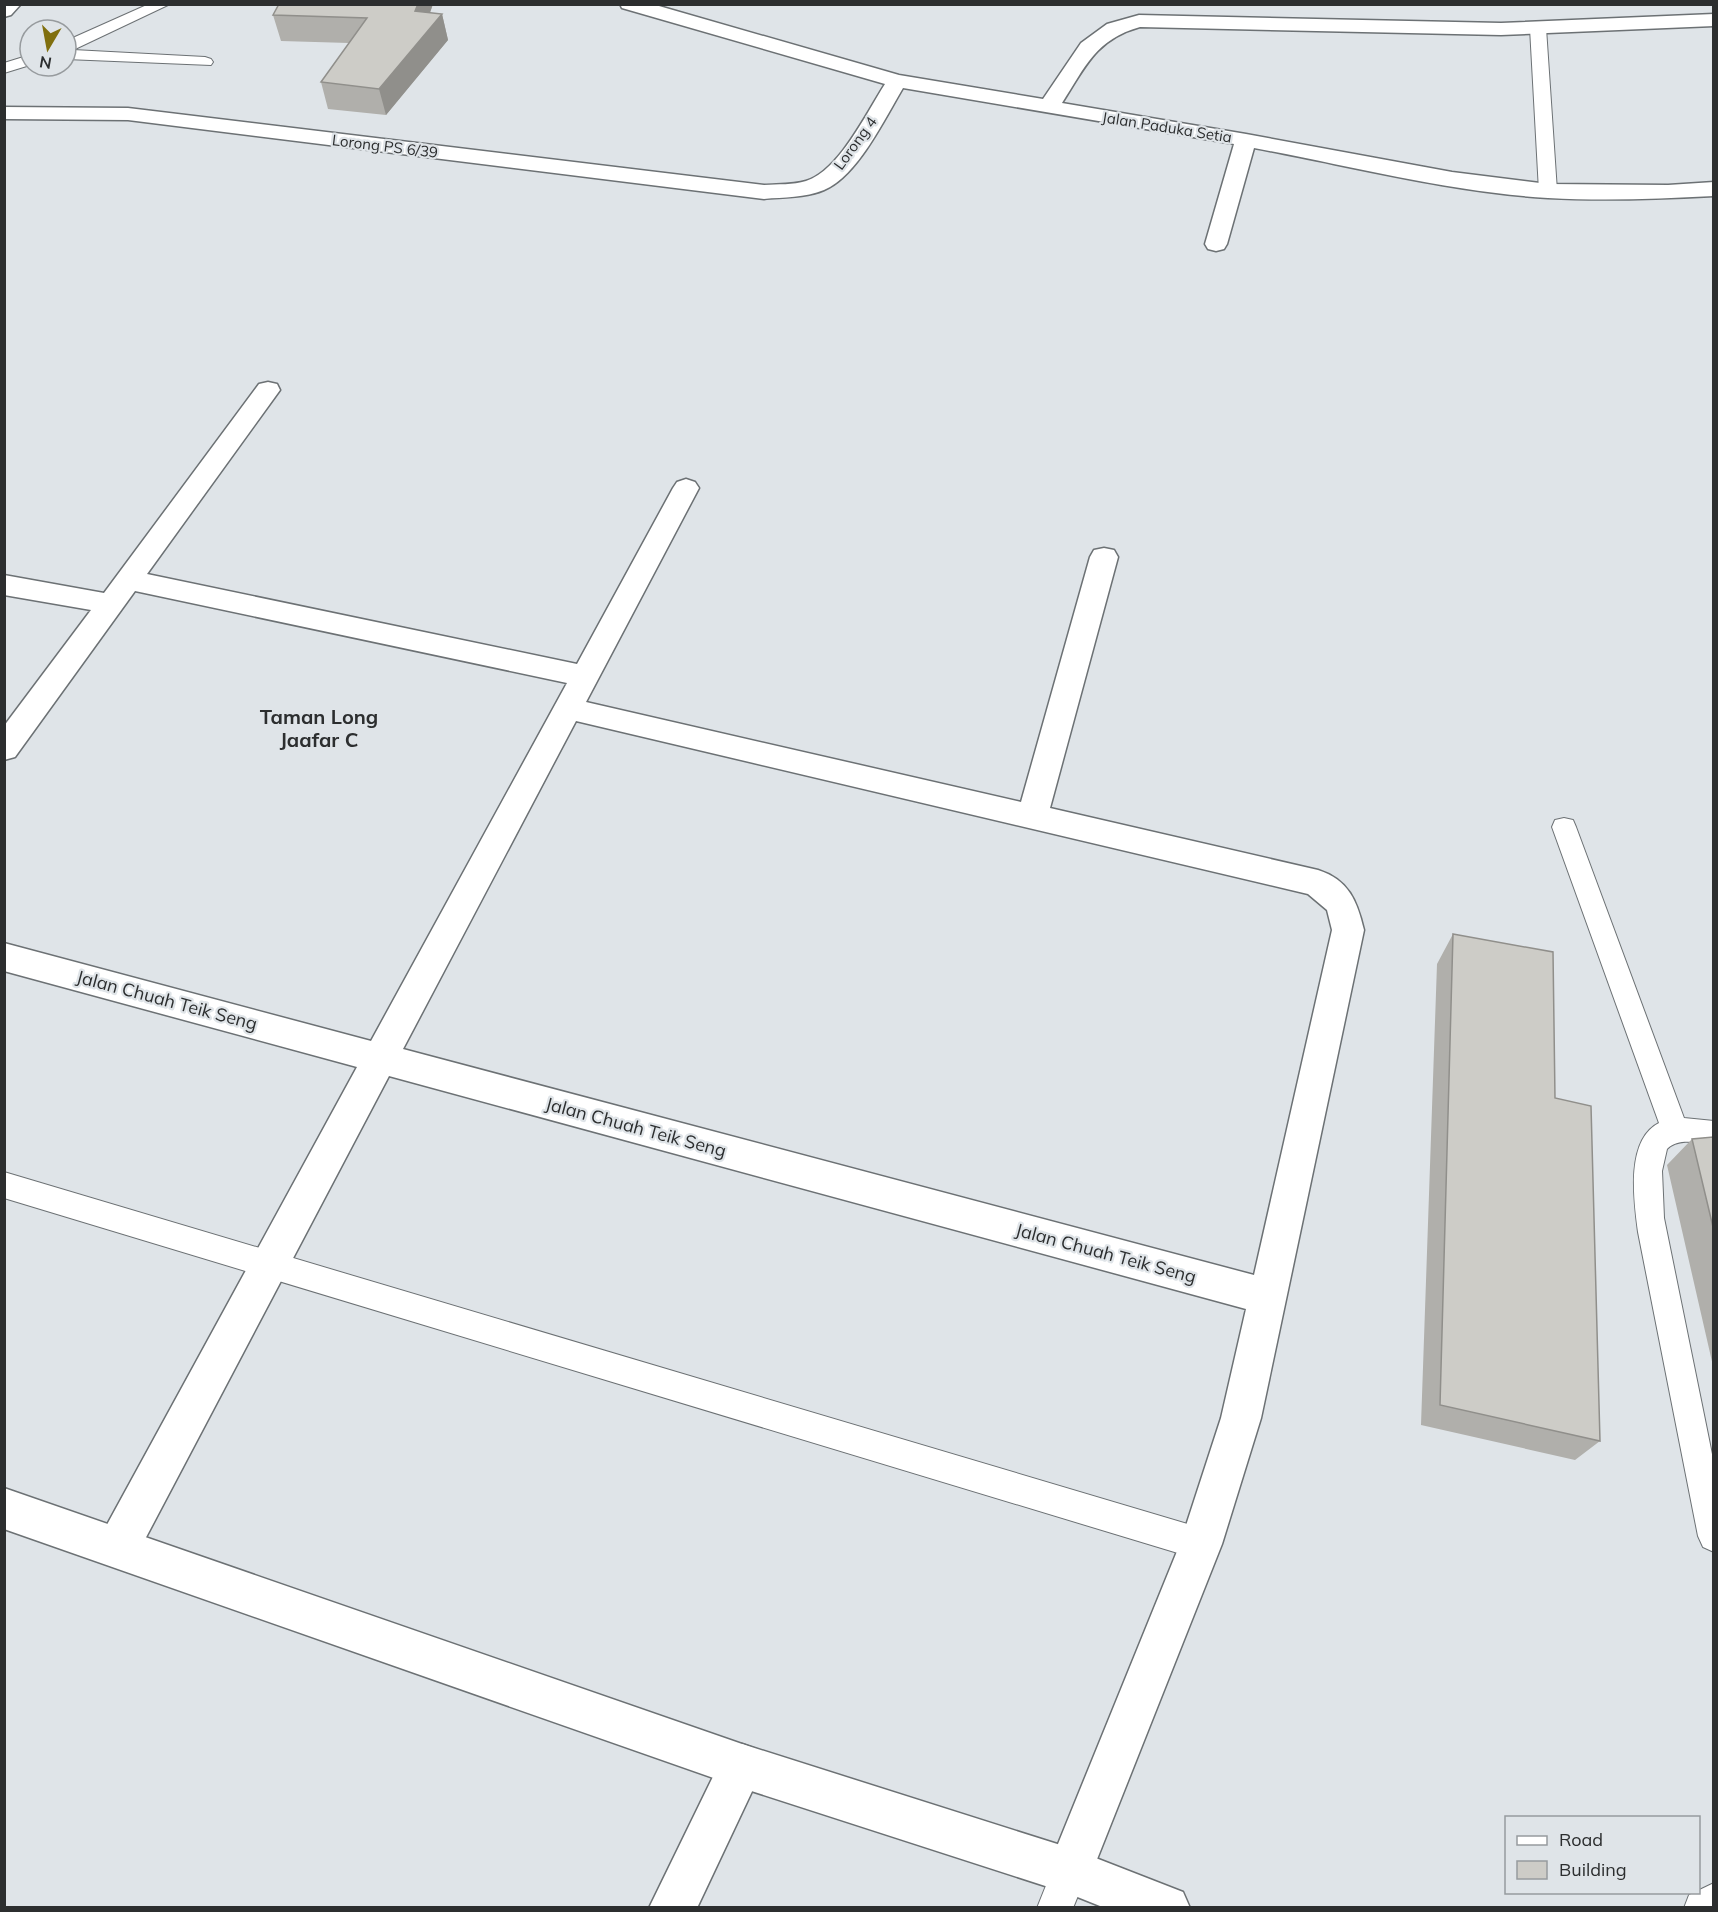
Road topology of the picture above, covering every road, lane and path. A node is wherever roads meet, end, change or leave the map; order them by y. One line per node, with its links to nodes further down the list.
1 (12, 4): 4 (street)
2 (162, 4): 7 (lane)
3 (629, 4): 10 (street, Jalan Paduka Setia)
4 (4, 10)
5 (1713, 20): 6 (street)
6 (1538, 28): 11 (street); 15 (lane)
7 (78, 42)
8 (78, 55): 9 (lane)
9 (205, 62)
10 (897, 81): 11 (street, Jalan Paduka Setia); 16 (street, Lorong 4)
11 (1049, 107): 13 (street, Jalan Paduka Setia)
12 (4, 113): 16 (street, Lorong PS 6/39)
13 (1246, 140): 15 (street, Jalan Paduka Setia); 17 (street)
14 (1713, 189): 15 (street, Jalan Paduka Setia)
15 (1548, 191)
16 (764, 192)
17 (1216, 244)
18 (268, 390): 21 (street)
19 (686, 488): 24 (street)
20 (1104, 557): 27 (street)
21 (129, 580): 23 (street); 24 (street)
22 (4, 585): 23 (street)
23 (111, 604): 26 (street)
24 (585, 676): 25 (street)
25 (567, 708): 27 (street); 30 (street)
26 (6, 745)
27 (1032, 816): 35 (street)
28 (1564, 826): 31 (lane)
29 (4, 957): 30 (street, Jalan Chuah Teik Seng)
30 (380, 1058): 34 (street); 35 (street, Jalan Chuah Teik Seng)
31 (1675, 1130): 32 (lane); 37 (lane)
32 (1713, 1132)
33 (4, 1185): 34 (lane)
34 (269, 1264): 38 (lane); 39 (street)
35 (1268, 1297): 38 (street)
36 (4, 1508): 39 (street)
37 (1713, 1536)
38 (1201, 1544): 41 (street)
39 (118, 1547): 40 (street)
40 (742, 1766): 41 (street); 43 (street)
41 (1063, 1889): 44 (street)
42 (1713, 1901): 45 (lane)
43 (672, 1908)
44 (1167, 1908)
45 (1702, 1908)

